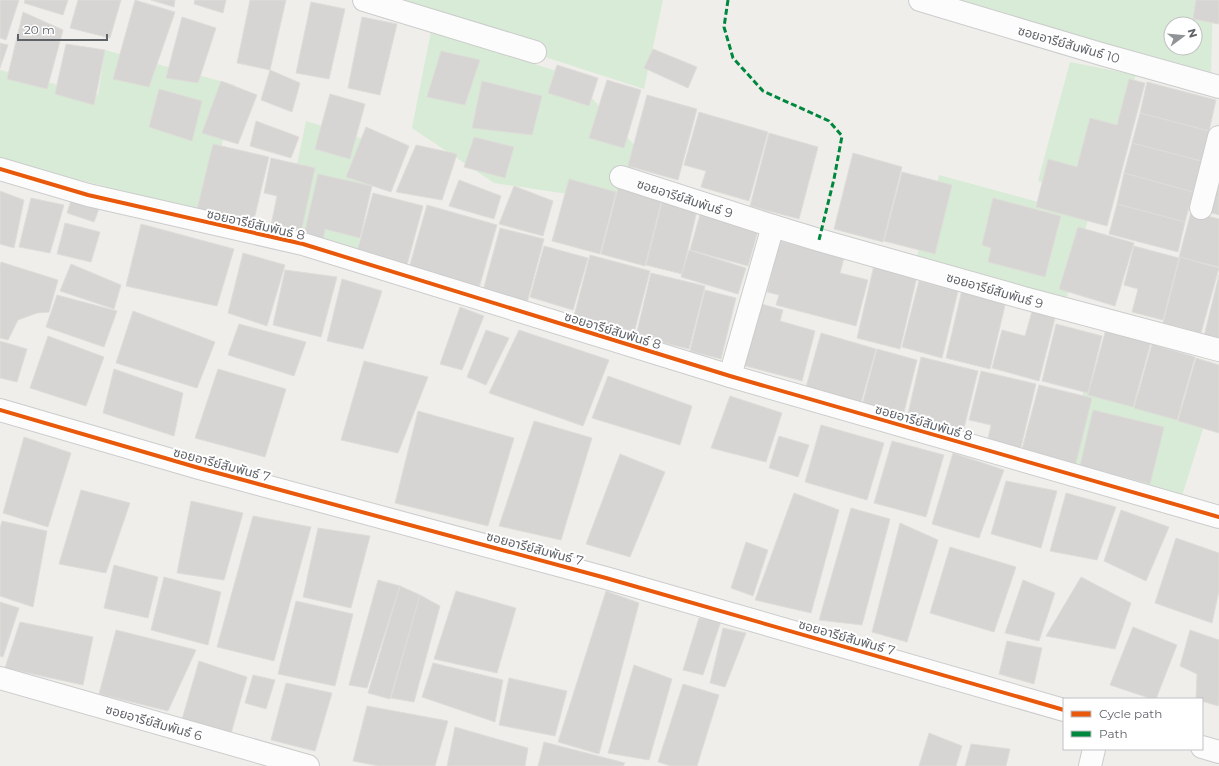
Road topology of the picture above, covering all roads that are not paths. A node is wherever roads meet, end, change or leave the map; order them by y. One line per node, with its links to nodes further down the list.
1 (364, 0): 3 (street)
2 (920, 0): 4 (street, ซอยอารีย์สัมพันธ์ 10)
3 (535, 52)
4 (1219, 87)
5 (1219, 137): 8 (street)
6 (0, 169): 11 (street, ซอยอารีย์สัมพันธ์ 8)
7 (620, 177): 9 (street, ซอยอารีย์สัมพันธ์ 9)
8 (1201, 208)
9 (773, 226): 10 (street, ซอยอารีย์สัมพันธ์ 9); 11 (street)
10 (1219, 350)
11 (730, 376): 13 (street, ซอยอารีย์สัมพันธ์ 8)
12 (0, 410): 15 (street, ซอยอารีย์สัมพันธ์ 7)
13 (1219, 517)
14 (0, 678): 19 (street, ซอยอารีย์สัมพันธ์ 6)
15 (1063, 710)
16 (1203, 747): 18 (street)
17 (1094, 750): 20 (street)
18 (1219, 752)
19 (308, 766)
20 (1090, 766)

